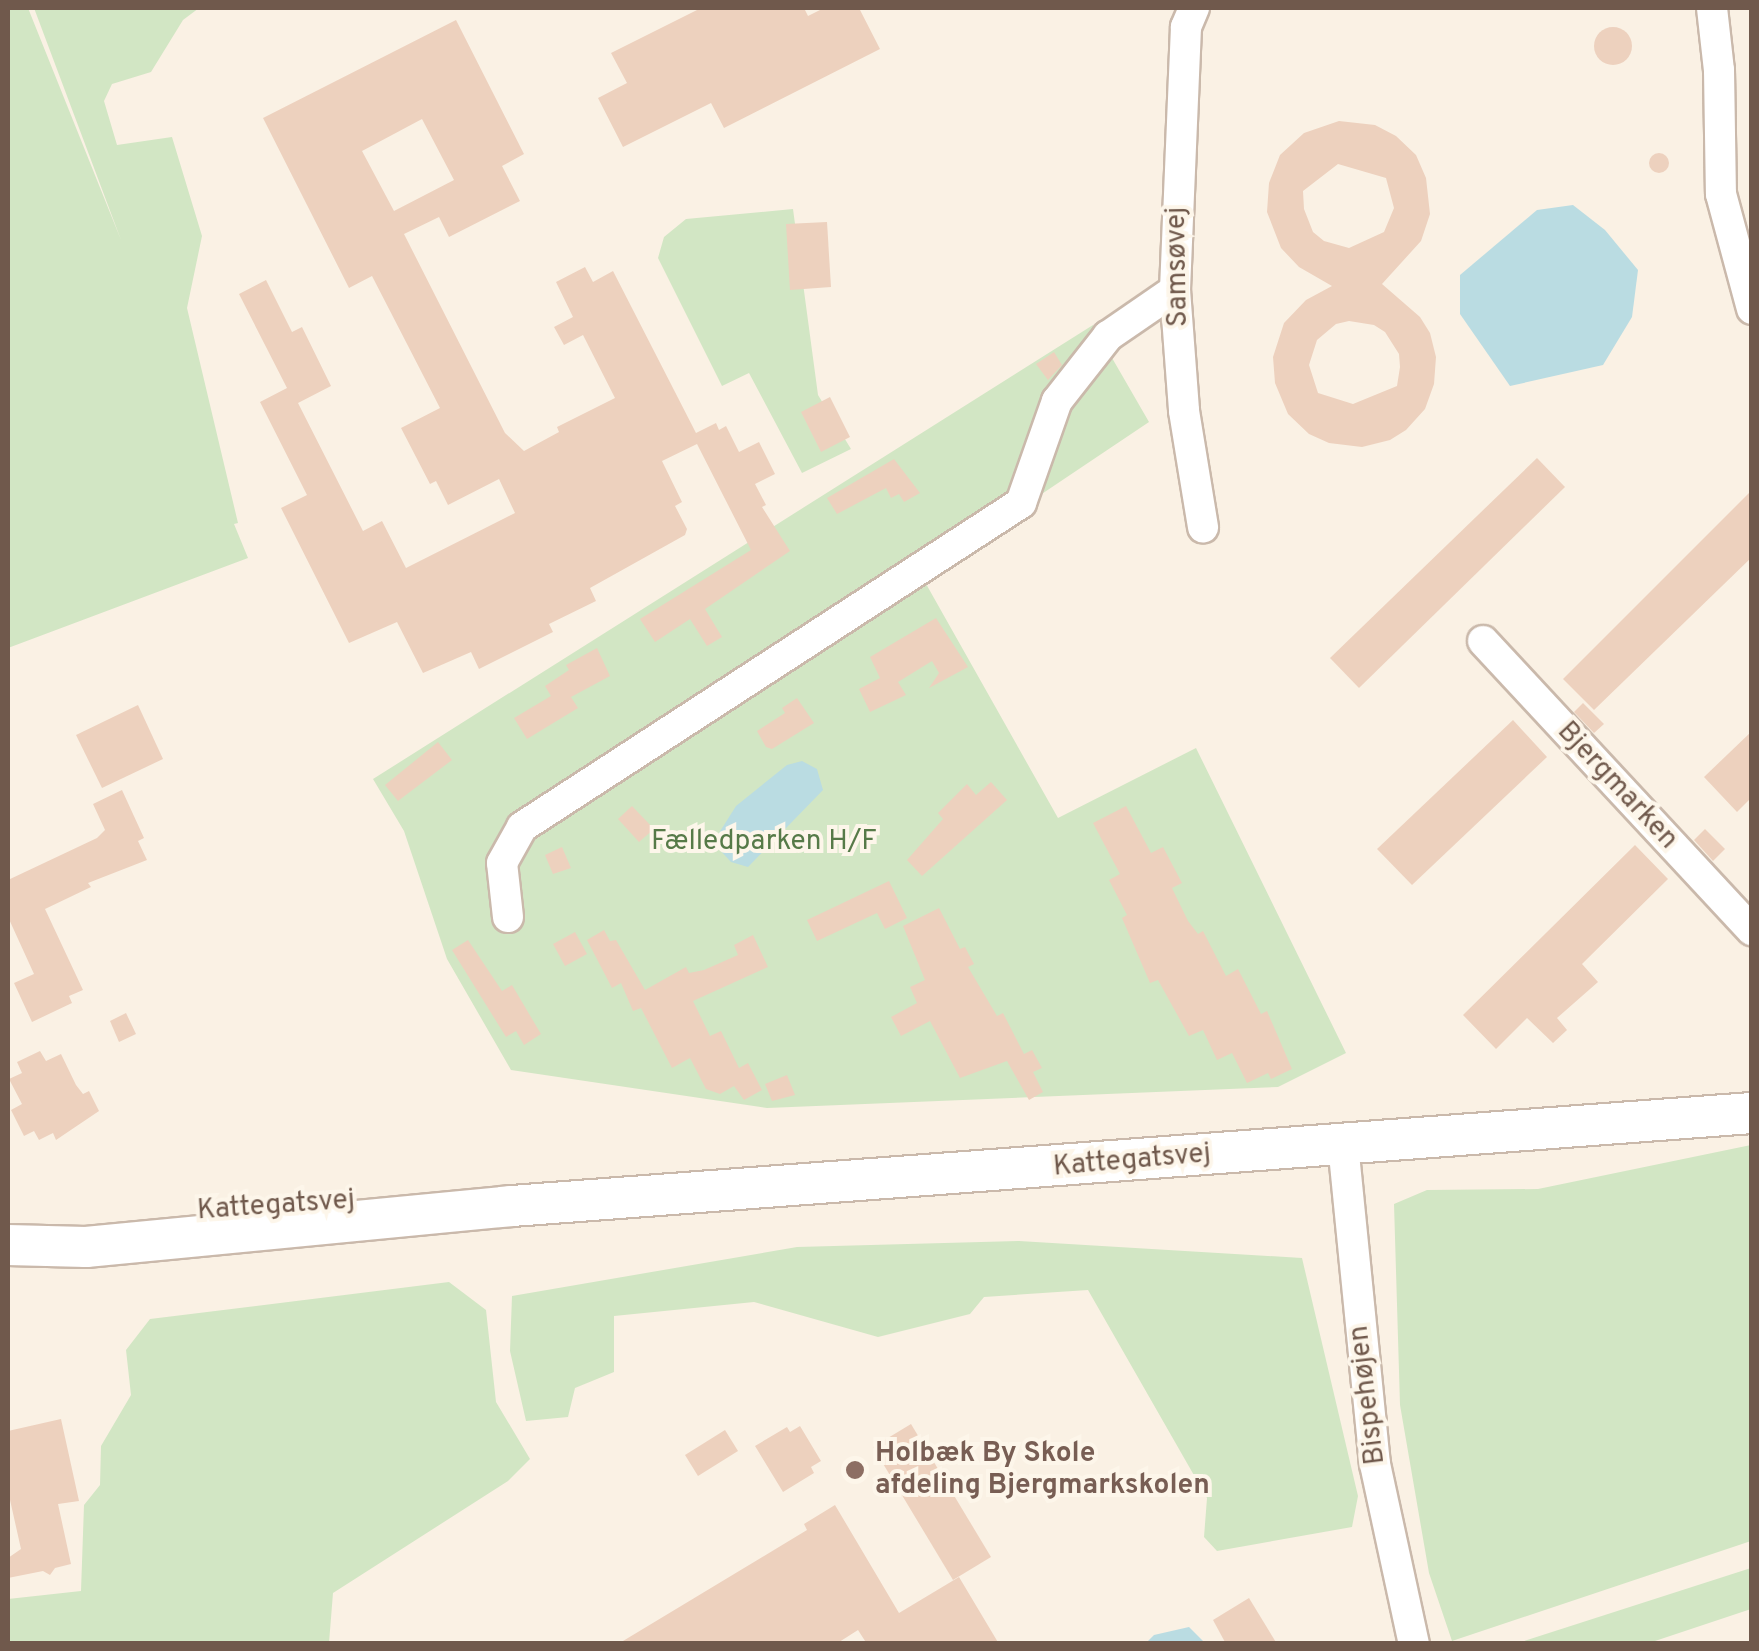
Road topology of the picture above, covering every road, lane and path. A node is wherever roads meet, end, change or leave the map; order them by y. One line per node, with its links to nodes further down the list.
1 (1194, 8): 3 (street, Samsøvej)
2 (1712, 8): 4 (street)
3 (1175, 290): 5 (street, Samsøvej); 7 (street)
4 (1752, 309)
5 (1203, 527)
6 (1483, 642): 8 (street, Bjergmarken)
7 (508, 916)
8 (1752, 930)
9 (1752, 1114): 10 (street, Kattegatsvej)
10 (1343, 1144): 11 (street, Kattegatsvej); 13 (street, Bispehøjen)
11 (512, 1206): 12 (street, Kattegatsvej); 12 (street, Kattegatsvej)
12 (26, 1244)
13 (1414, 1644)

